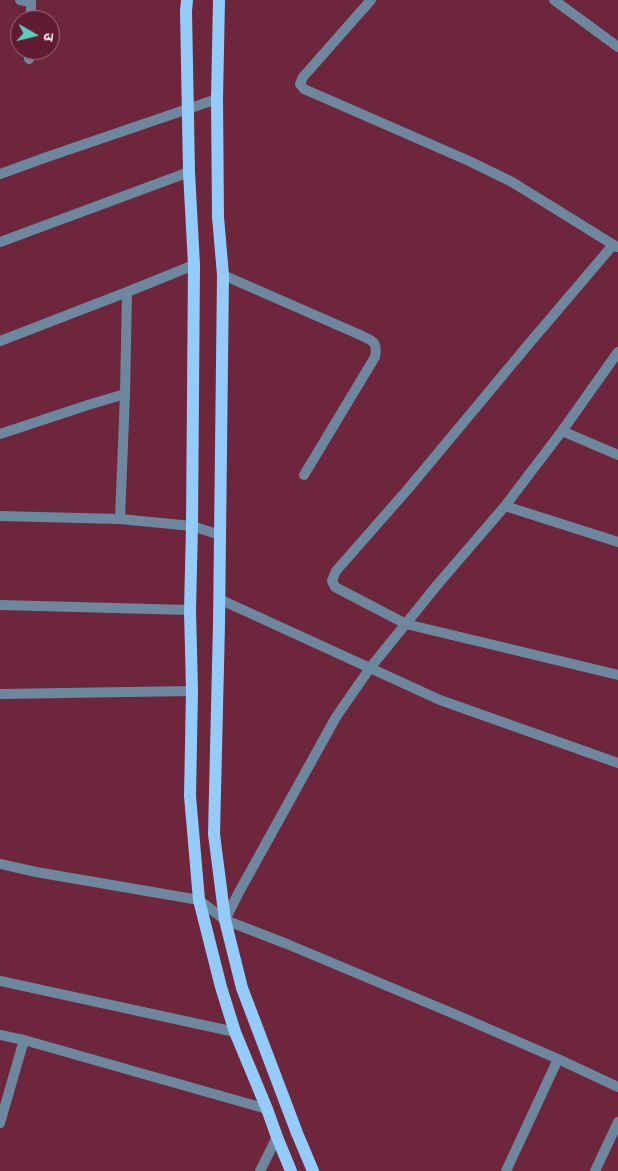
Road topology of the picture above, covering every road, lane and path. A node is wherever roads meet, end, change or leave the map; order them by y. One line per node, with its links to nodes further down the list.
1 (20, 0): 6 (street)
2 (186, 0): 9 (main road)
3 (219, 0): 8 (main road)
4 (371, 0): 13 (street)
5 (554, 0): 7 (street)
6 (31, 1)
7 (618, 47)
8 (217, 99): 9 (street); 15 (main road)
9 (188, 109): 10 (main road); 11 (street)
10 (189, 172): 12 (street); 14 (main road)
11 (0, 174)
12 (0, 242)
13 (615, 247): 33 (street)
14 (194, 265): 16 (street); 27 (main road)
15 (223, 276): 23 (street); 28 (main road)
16 (127, 292): 17 (street); 19 (street)
17 (0, 341)
18 (618, 352): 20 (street)
19 (125, 394): 21 (street); 26 (street)
20 (562, 431): 22 (street); 24 (street)
21 (0, 434)
22 (618, 455)
23 (304, 475)
24 (505, 506): 29 (street); 33 (street)
25 (0, 516): 26 (street)
26 (120, 520): 27 (street)
27 (192, 526): 28 (street); 32 (main road)
28 (220, 534): 30 (main road)
29 (618, 542)
30 (219, 599): 34 (street); 41 (main road)
31 (0, 605): 32 (street)
32 (190, 610): 36 (main road)
33 (406, 624): 34 (street); 35 (street)
34 (370, 668): 38 (street); 41 (street)
35 (618, 675)
36 (192, 691): 37 (street); 40 (main road)
37 (0, 694)
38 (618, 763)
39 (0, 864): 40 (street)
40 (199, 900): 41 (street); 43 (main road)
41 (225, 920): 46 (street); 54 (main road)
42 (0, 981): 43 (street)
43 (236, 1032): 48 (main road)
44 (0, 1035): 45 (street)
45 (24, 1040): 48 (street); 50 (street)
46 (558, 1059): 47 (street); 55 (street)
47 (618, 1087)
48 (267, 1109): 51 (main road)
49 (618, 1122): 56 (street)
50 (0, 1123)
51 (277, 1137): 52 (street); 53 (main road)
52 (260, 1171)
53 (291, 1171)
54 (313, 1171)
55 (506, 1171)
56 (595, 1171)

